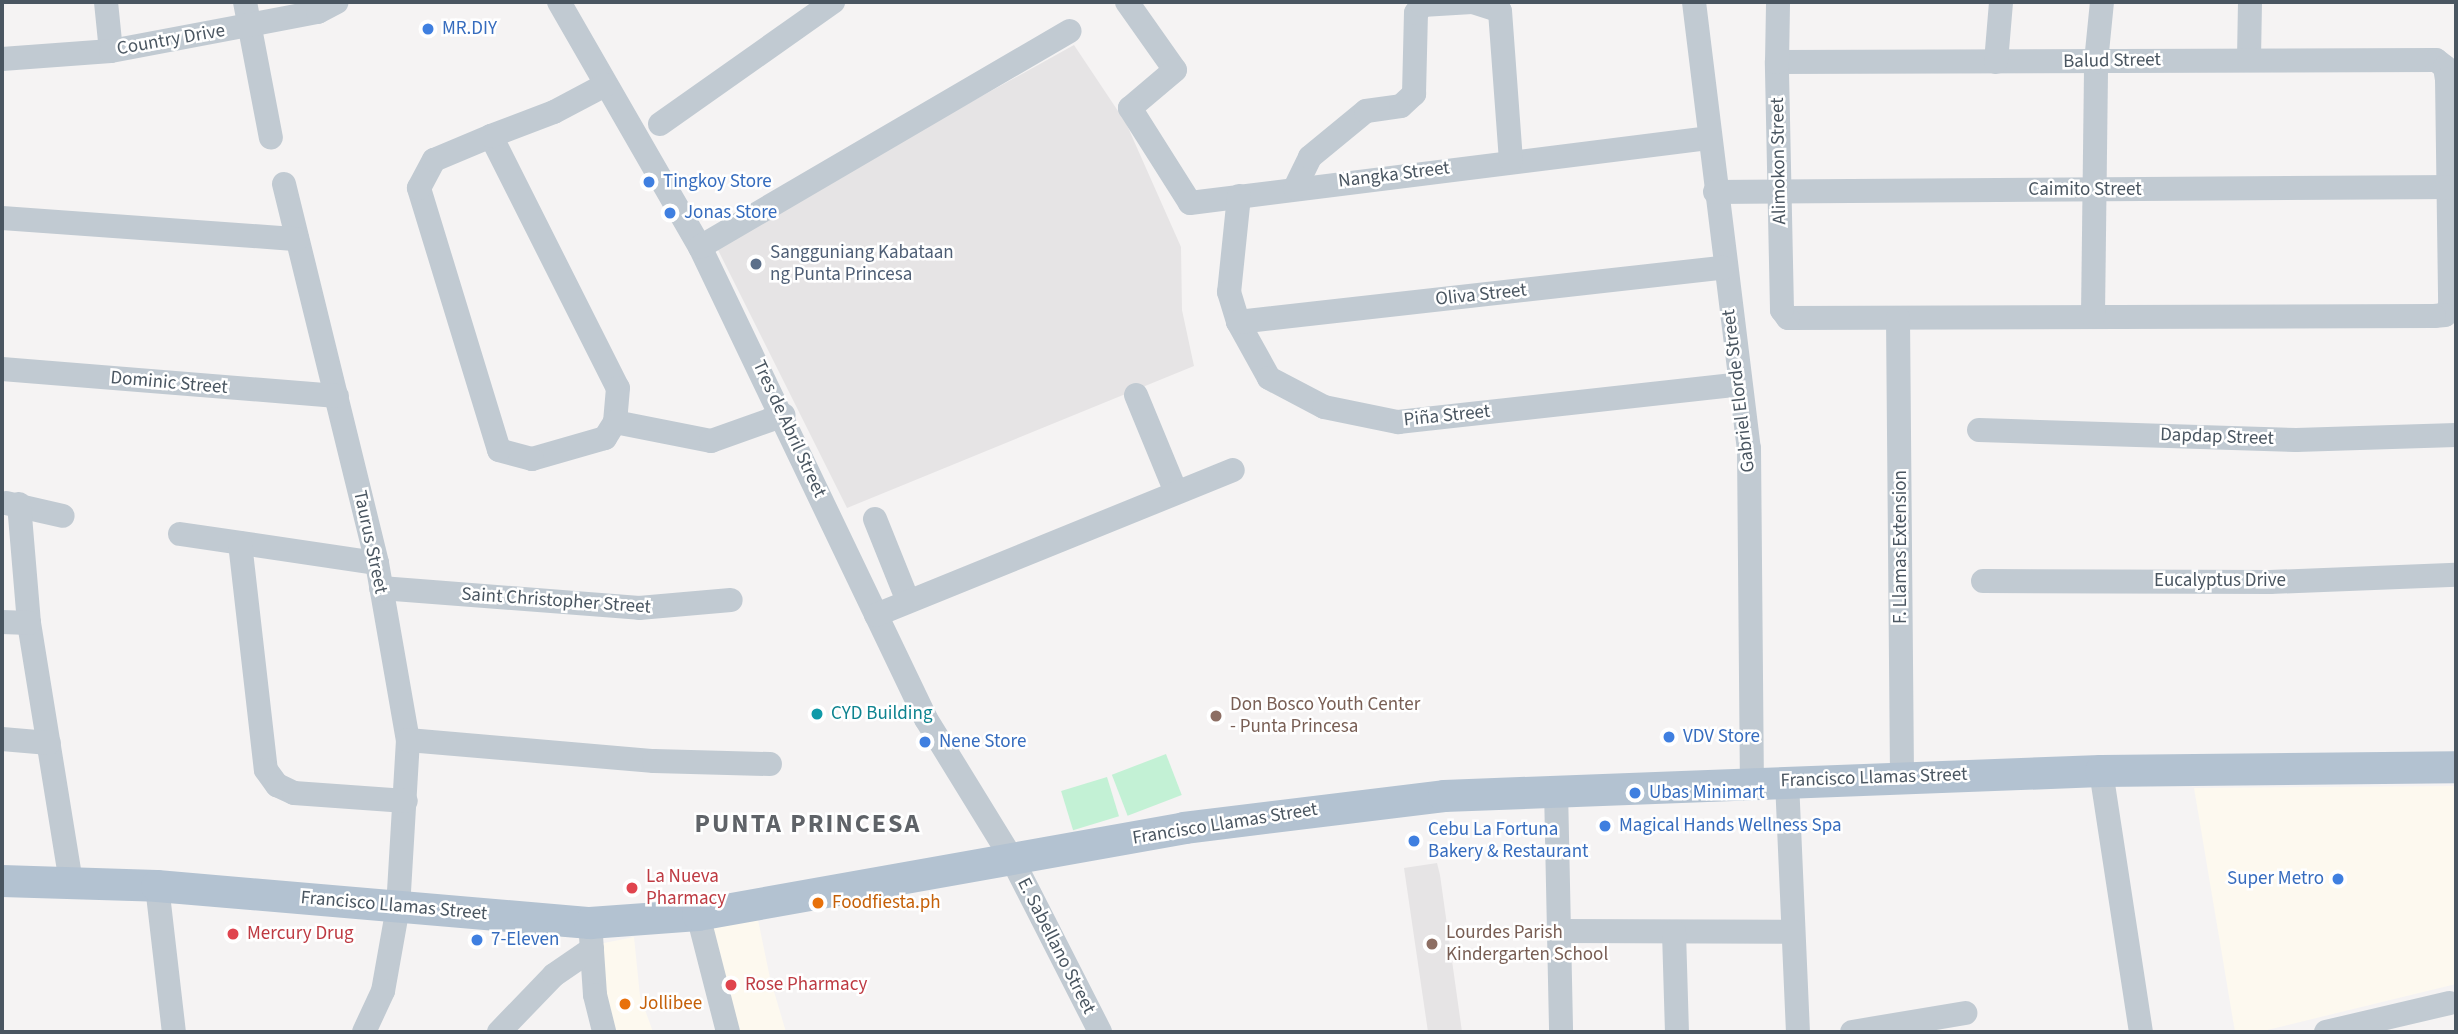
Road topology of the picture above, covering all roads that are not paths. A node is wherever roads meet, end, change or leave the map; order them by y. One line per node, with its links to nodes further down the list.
1 (106, 2): 14 (street)
2 (338, 2): 12 (street, Country Drive)
3 (559, 2): 20 (street, Tres de Abril Street)
4 (833, 2): 21 (street)
5 (1127, 2): 32 (street, Nangka Street)
6 (1472, 2): 25 (street); 28 (street)
7 (1694, 2): 24 (street, Gabriel Elorde Street)
8 (1778, 2): 17 (street, Alimokon Street)
9 (2001, 2): 18 (street)
10 (2102, 2): 19 (street)
11 (2250, 2): 16 (street)
12 (247, 14): 14 (street, Country Drive); 23 (street)
13 (1070, 31): 35 (street)
14 (111, 51): 15 (street, Country Drive)
15 (2, 59)
16 (2249, 59): 19 (street, Balud Street); 27 (street, Balud Street)
17 (1777, 62): 18 (street, Balud Street); 31 (street, Alimokon Street)
18 (1996, 62): 19 (street, Balud Street)
19 (2096, 62): 29 (street)
20 (605, 85): 21 (street, Tres de Abril Street); 22 (street)
21 (648, 133): 35 (street, Tres de Abril Street)
22 (491, 136): 45 (street); 45 (street)
23 (271, 138)
24 (1710, 138): 25 (street, Nangka Street); 30 (street, Gabriel Elorde Street)
25 (1511, 160): 28 (street, Nangka Street)
26 (284, 184): 34 (street, Taurus Street)
27 (2453, 187): 29 (street, Caimito Street); 37 (street)
28 (1296, 188): 32 (street, Nangka Street)
29 (2095, 190): 31 (street, Caimito Street); 37 (street)
30 (1715, 192): 31 (street, Caimito Street); 36 (street, Gabriel Elorde Street)
31 (1779, 192): 38 (street, Alimokon Street)
32 (1239, 196): 39 (street, Piña Street)
33 (2, 218): 34 (street)
34 (297, 239): 43 (street, Taurus Street)
35 (700, 247): 44 (street, Tres de Abril Street)
36 (1723, 268): 39 (street, Oliva Street); 41 (street, Gabriel Elorde Street)
37 (2093, 316): 38 (street)
38 (1898, 318): 70 (street, F. Llamas Extension)
39 (1238, 322): 41 (street, Piña Street)
40 (2, 369): 43 (street, Dominic Street)
41 (1740, 384): 72 (street, Gabriel Elorde Street)
42 (1136, 395): 49 (street)
43 (337, 396): 55 (street, Taurus Street)
44 (783, 415): 45 (street); 61 (street, Tres de Abril Street)
45 (615, 422)
46 (1979, 430): 47 (street, Dapdap Street)
47 (2456, 435)
48 (1233, 470): 49 (street)
49 (1176, 492): 60 (street)
50 (10, 503): 51 (street); 63 (street)
51 (63, 516)
52 (875, 519): 60 (street)
53 (180, 534): 54 (street)
54 (240, 543): 55 (street); 74 (street)
55 (377, 563): 58 (street, Taurus Street)
56 (2456, 575): 57 (street, Eucalyptus Drive)
57 (1983, 581)
58 (381, 588): 59 (street, Saint Christopher Street); 65 (street, Taurus Street)
59 (731, 600)
60 (908, 601): 61 (street)
61 (876, 615): 75 (street, Tres de Abril Street)
62 (2, 622): 63 (street)
63 (29, 623): 66 (street)
64 (2, 739): 66 (street)
65 (408, 740): 67 (street); 74 (street, Taurus Street)
66 (49, 743): 77 (street)
67 (770, 764)
68 (2456, 767): 69 (main road, Francisco Llamas Street)
69 (2101, 771): 70 (main road, Francisco Llamas Street); 97 (street)
70 (1902, 777): 71 (main road, Francisco Llamas Street)
71 (1787, 781): 72 (main road, Francisco Llamas Street); 83 (street)
72 (1752, 783): 73 (main road, Francisco Llamas Street)
73 (1556, 789): 75 (main road, Francisco Llamas Street); 81 (street)
74 (406, 801): 79 (street, Taurus Street)
75 (1012, 859): 80 (main road, Francisco Llamas Street); 92 (street, E. Sabellano Street)
76 (2, 881): 77 (main road, Francisco Llamas Street)
77 (71, 881): 78 (main road, Francisco Llamas Street)
78 (157, 886): 79 (main road, Francisco Llamas Street); 87 (street)
79 (398, 907): 84 (main road, Francisco Llamas Street); 88 (street, Taurus Street)
80 (698, 915): 84 (main road, Francisco Llamas Street); 91 (street)
81 (1562, 931): 82 (street); 93 (street)
82 (1674, 932): 83 (street); 94 (street)
83 (1793, 932): 95 (street)
84 (591, 936): 89 (street); 90 (street)
85 (2450, 1003): 98 (street)
86 (1965, 1013): 96 (street)
87 (174, 1032)
88 (364, 1032)
89 (499, 1032)
90 (604, 1032)
91 (728, 1032)
92 (1100, 1032)
93 (1561, 1032)
94 (1677, 1032)
95 (1798, 1032)
96 (1852, 1032)
97 (2141, 1032)
98 (2326, 1032)

